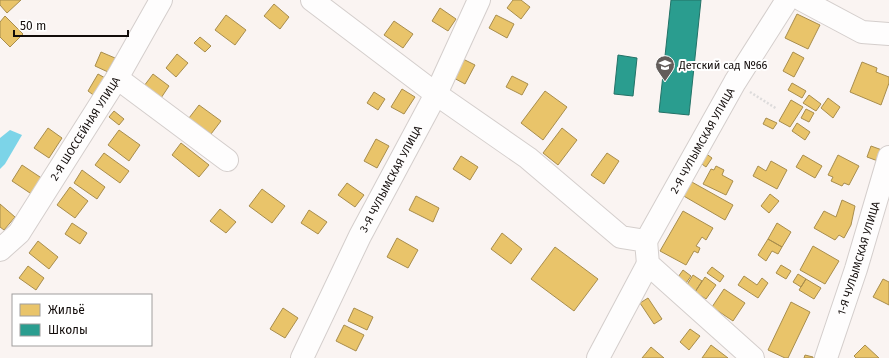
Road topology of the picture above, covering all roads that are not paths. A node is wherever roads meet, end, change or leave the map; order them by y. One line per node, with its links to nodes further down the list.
1 (161, 0): 7 (street, 2-Я ШОССЕЙНАЯ УЛИЦА)
2 (312, 0): 8 (street)
3 (479, 0): 8 (street, 3-Я ЧУЛЫМСКАЯ УЛИЦА)
4 (787, 0): 11 (street, 2-Я ЧУЛЫМСКАЯ УЛИЦА)
5 (802, 0): 6 (street)
6 (889, 34)
7 (117, 78): 10 (street); 12 (street, 2-Я ШОССЕЙНАЯ УЛИЦА)
8 (436, 94): 11 (street); 14 (street, 3-Я ЧУЛЫМСКАЯ УЛИЦА)
9 (889, 157): 17 (street, 1-Я ЧУЛЫМСКАЯ УЛИЦА)
10 (227, 160)
11 (646, 241): 13 (street)
12 (0, 250)
13 (648, 264): 15 (street); 16 (street)
14 (302, 358)
15 (598, 358)
16 (753, 358)
17 (826, 358)

